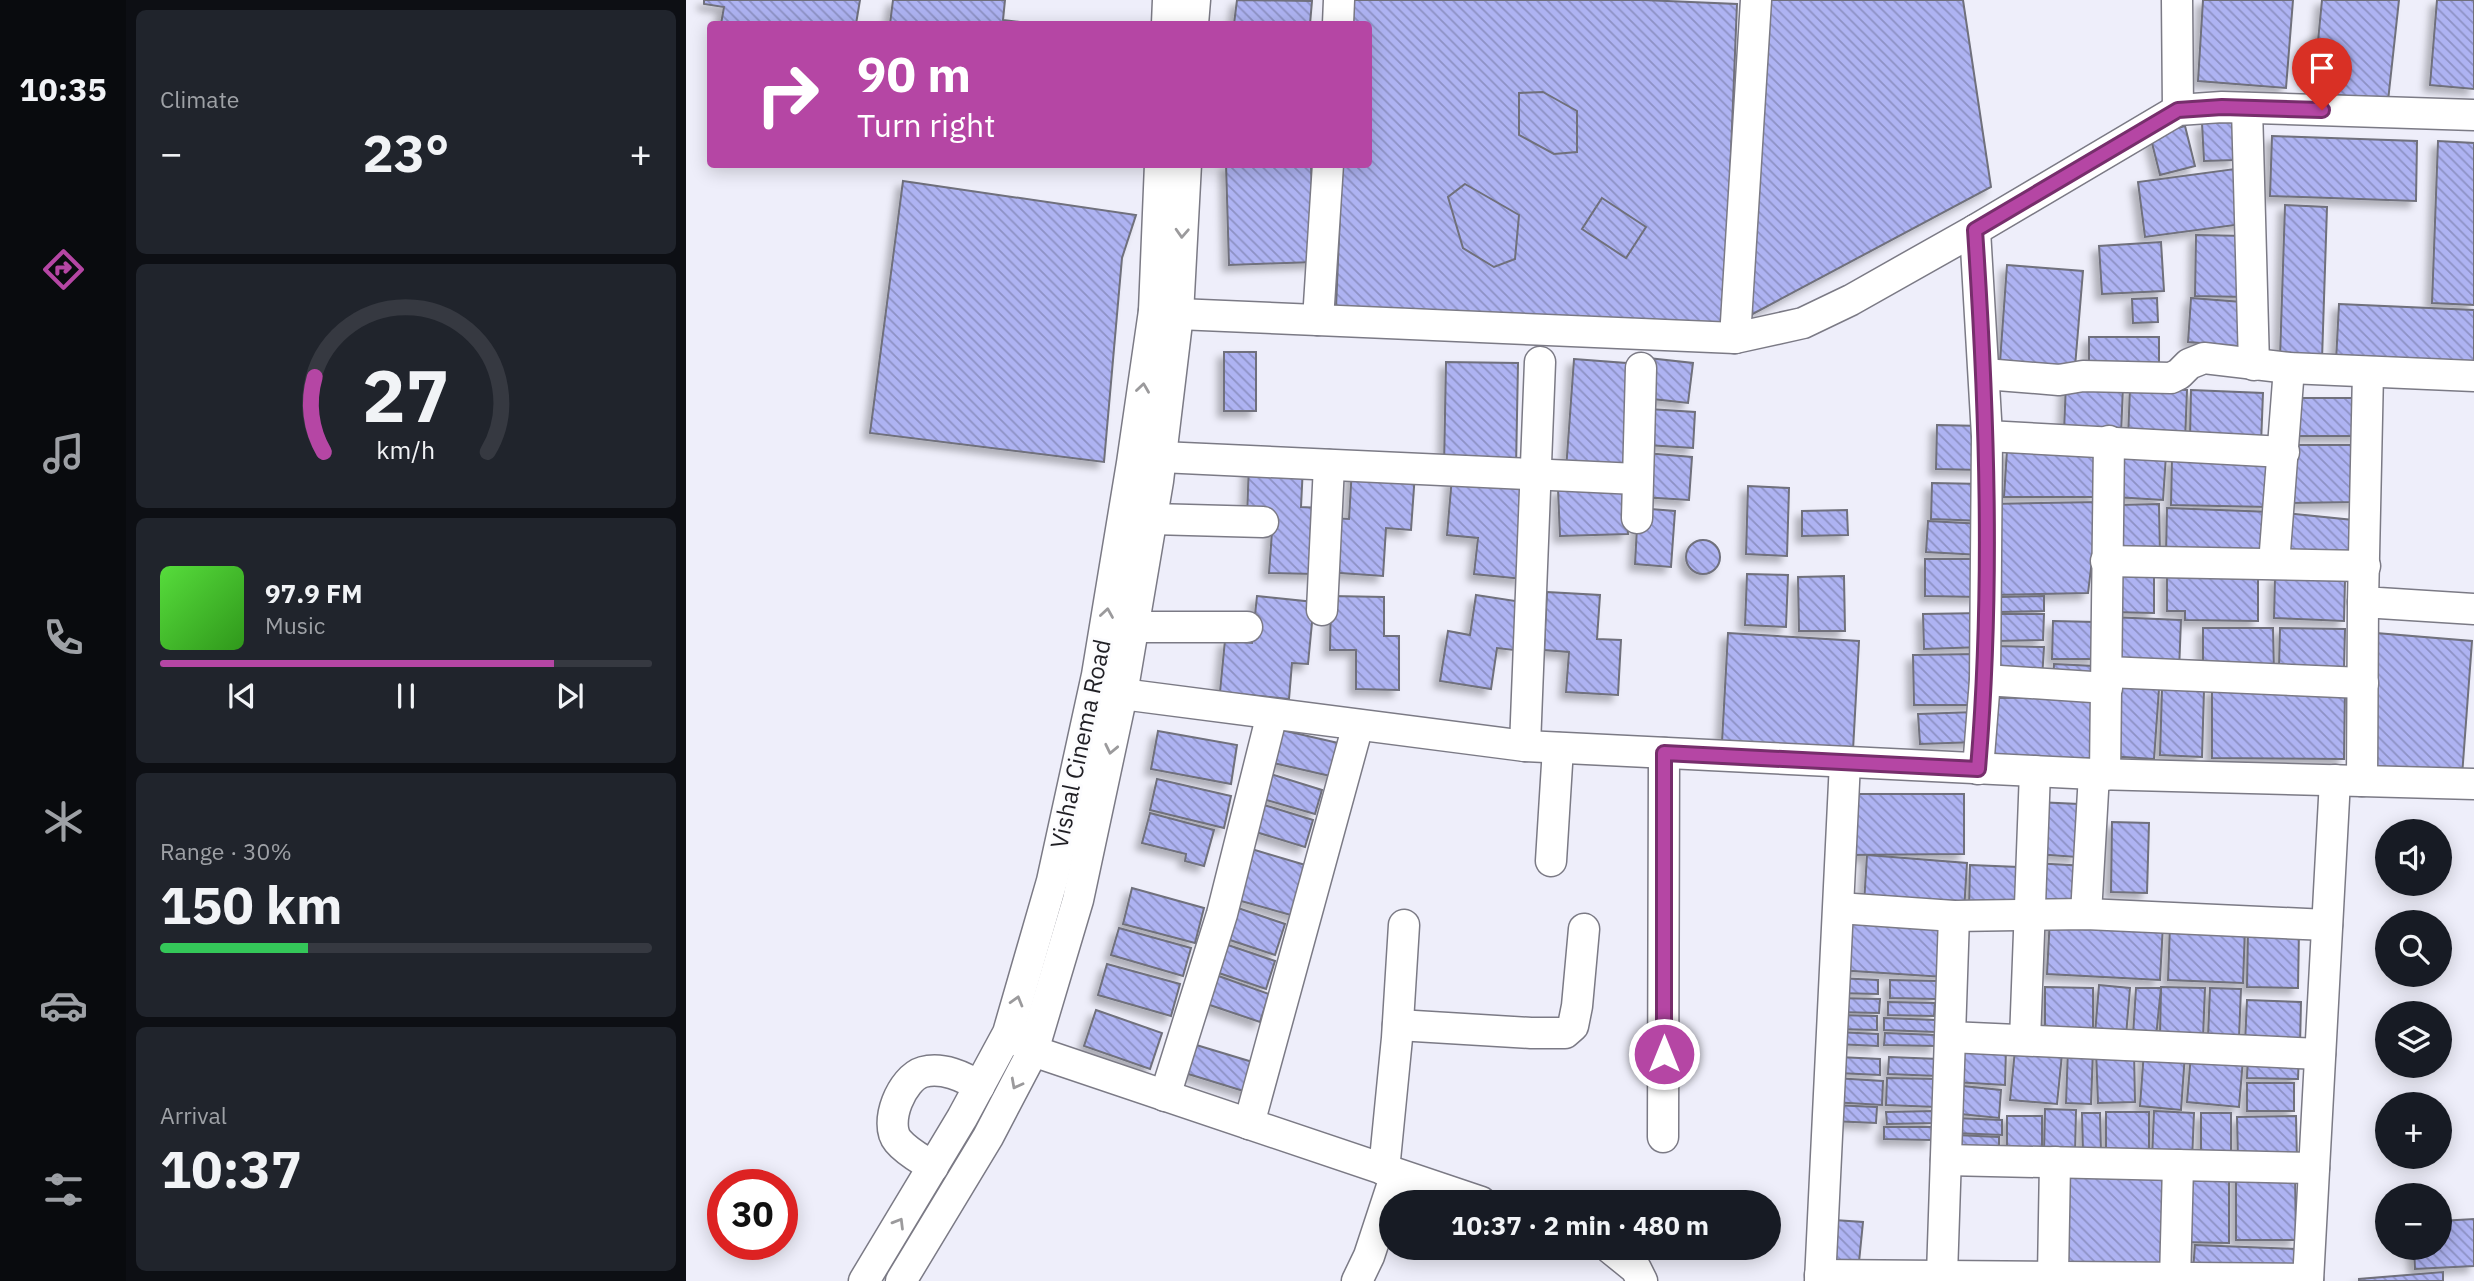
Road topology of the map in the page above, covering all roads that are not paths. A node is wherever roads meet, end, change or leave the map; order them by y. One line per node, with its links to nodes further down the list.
1 (1168, 0): 6 (street)
2 (1195, 0): 7 (street)
3 (1339, 0): 8 (street)
4 (1756, 0): 18 (street)
5 (2177, 0): 10 (street)
6 (1167, 21)
7 (1193, 21)
8 (1338, 21)
9 (2247, 108): 10 (street); 11 (street); 20 (street)
10 (2178, 110): 15 (street)
11 (2474, 115)
12 (1160, 168): 16 (street, Vishal Cinema Road)
13 (1185, 168): 16 (street, Vishal Cinema Road, one-way to 16)
14 (1328, 168): 17 (street)
15 (1975, 230): 18 (street); 24 (street)
16 (1166, 313): 17 (street); 30 (street, Vishal Cinema Road); 30 (street, Vishal Cinema Road, one-way to 16)
17 (1318, 320): 18 (street)
18 (1735, 338)
19 (1540, 362): 31 (street)
20 (2254, 365): 22 (street); 24 (street)
21 (1642, 368): 32 (street)
22 (2289, 368): 23 (street); 28 (street)
23 (2368, 372): 25 (street); 38 (street)
24 (1984, 374): 26 (street)
25 (2474, 376)
26 (1987, 436): 27 (street); 44 (street)
27 (2109, 441): 28 (street); 36 (street)
28 (2284, 452): 37 (street)
29 (1329, 465): 30 (street); 31 (street); 41 (street)
30 (1149, 473): 34 (street, Vishal Cinema Road); 68 (street, Vishal Cinema Road, one-way to 30)
31 (1536, 474): 32 (street); 50 (street)
32 (1637, 479): 33 (street)
33 (1637, 518)
34 (1152, 519): 35 (street); 42 (street, Vishal Cinema Road)
35 (1263, 522)
36 (2106, 561): 37 (street); 45 (street)
37 (2274, 564): 38 (street)
38 (2365, 566): 39 (street)
39 (2363, 602): 40 (street); 46 (street)
40 (2474, 609)
41 (1322, 610)
42 (1133, 627): 43 (street); 47 (street, Vishal Cinema Road)
43 (1247, 627)
44 (1985, 680): 45 (street); 54 (street)
45 (2107, 680): 46 (street); 56 (street)
46 (2362, 683): 57 (street)
47 (1122, 694): 48 (street); 71 (street, Vishal Cinema Road, one-way to 71)
48 (1272, 714): 49 (street); 74 (street)
49 (1358, 726): 50 (street); 75 (street)
50 (1525, 746): 51 (street)
51 (1558, 748): 52 (street); 59 (street)
52 (1664, 753): 53 (street); 76 (street)
53 (1846, 762): 54 (street); 60 (street)
54 (1978, 769): 55 (street)
55 (2035, 771): 56 (street); 62 (street)
56 (2100, 774): 57 (street); 61 (street)
57 (2348, 781): 58 (street); 65 (street)
58 (2474, 784)
59 (1551, 861)
60 (1839, 908): 63 (street); 87 (street)
61 (2086, 914): 62 (street); 65 (street)
62 (2029, 915): 63 (street); 70 (street)
63 (1954, 916): 69 (street)
64 (1404, 925): 67 (street)
65 (2327, 925): 72 (street)
66 (1584, 929): 67 (street)
67 (1398, 1025): 82 (street)
68 (1008, 1033): 71 (street); 73 (street, Vishal Cinema Road)
69 (1950, 1038): 70 (street); 77 (street)
70 (2025, 1040): 72 (street)
71 (1033, 1051): 74 (street); 91 (street, Vishal Cinema Road, one-way to 91)
72 (2320, 1054): 81 (street)
73 (979, 1087): 80 (street, Vishal Cinema Road); 80 (street)
74 (1165, 1096): 75 (street)
75 (1248, 1124): 82 (street)
76 (1663, 1137)
77 (1946, 1160): 78 (street); 85 (street)
78 (2055, 1162): 79 (street); 86 (street)
79 (2178, 1165): 81 (street); 88 (street)
80 (933, 1167): 90 (street, Vishal Cinema Road, one-way to 80)
81 (2314, 1168): 89 (street)
82 (1390, 1172): 83 (street); 92 (street)
83 (1445, 1190)
84 (1624, 1260): 93 (street)
85 (1941, 1275): 86 (street); 87 (street)
86 (2053, 1275): 88 (street)
87 (1820, 1278)
88 (2175, 1280): 89 (street)
89 (2308, 1280)
90 (864, 1281)
91 (901, 1281)
92 (1357, 1281)
93 (1642, 1281)

